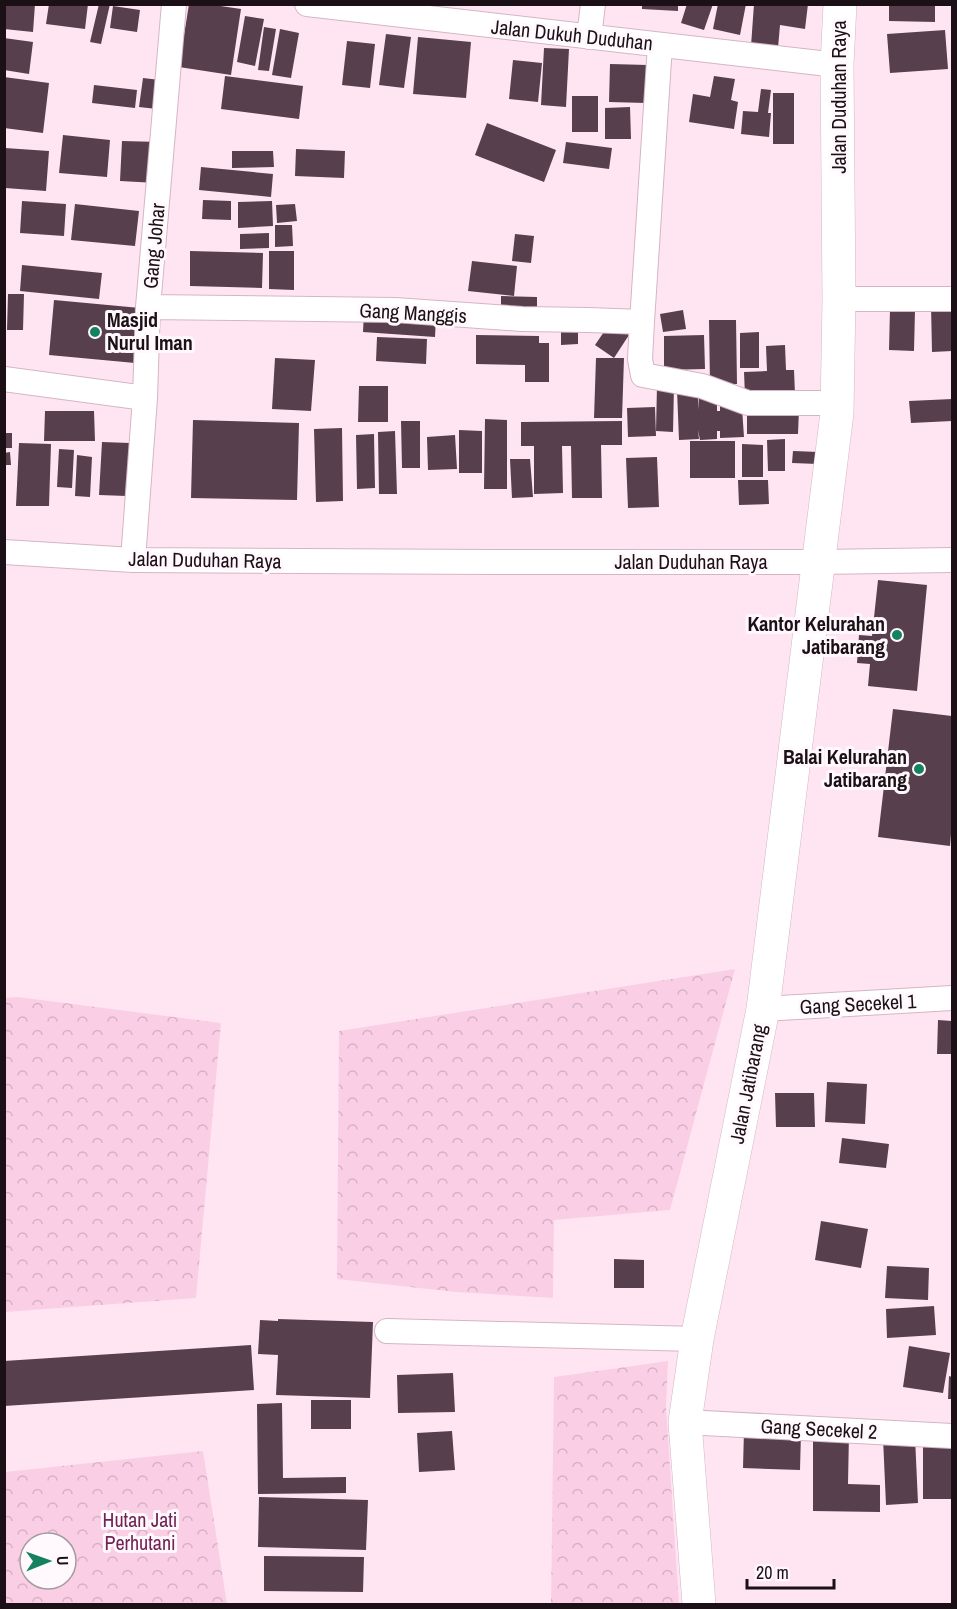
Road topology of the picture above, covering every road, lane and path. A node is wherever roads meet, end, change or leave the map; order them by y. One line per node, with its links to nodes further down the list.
1 (174, 4): 10 (street, Gang Johar)
2 (307, 4): 5 (street, Jalan Dukuh Duduhan)
3 (593, 4): 5 (street)
4 (840, 4): 7 (street, Jalan Duduhan Raya)
5 (589, 37): 6 (street, Jalan Dukuh Duduhan)
6 (660, 45): 7 (street, Jalan Dukuh Duduhan); 11 (street)
7 (837, 65): 8 (street, Jalan Duduhan Raya)
8 (839, 299): 9 (street); 14 (street, Jalan Duduhan Raya)
9 (952, 299)
10 (148, 307): 11 (street, Gang Manggis); 13 (street, Gang Johar)
11 (642, 322): 14 (street)
12 (4, 379): 13 (street)
13 (145, 398): 16 (street, Gang Johar)
14 (837, 403): 18 (street, Jalan Duduhan Raya)
15 (4, 552): 16 (street, Jalan Duduhan Raya)
16 (133, 560): 18 (street, Jalan Duduhan Raya)
17 (952, 560): 18 (street)
18 (818, 562): 20 (street, Jalan Jatibarang)
19 (952, 998): 20 (street, Gang Secekel 1)
20 (763, 1009): 22 (street, Jalan Jatibarang)
21 (387, 1331): 22 (street)
22 (697, 1339): 23 (street, Jalan Jatibarang)
23 (685, 1422): 24 (street, Gang Secekel 2); 25 (street, Jalan Jatibarang)
24 (952, 1436)
25 (699, 1605)

